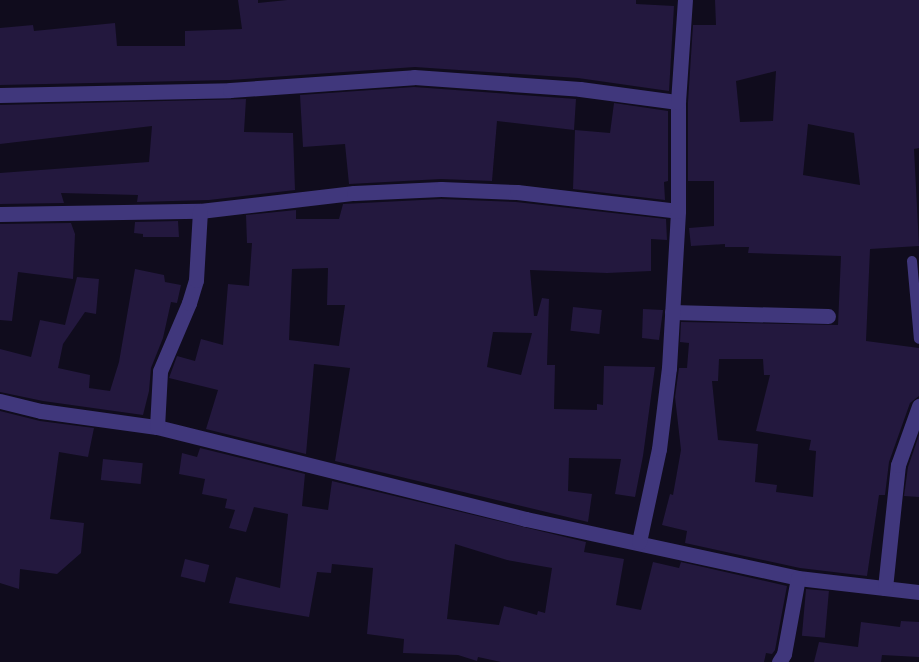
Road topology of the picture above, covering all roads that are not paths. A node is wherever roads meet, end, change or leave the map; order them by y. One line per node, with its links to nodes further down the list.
1 (685, 0): 3 (street)
2 (0, 95): 3 (street)
3 (678, 102): 5 (street)
4 (200, 211): 5 (street); 6 (street); 13 (street)
5 (678, 211): 8 (street)
6 (0, 214)
7 (912, 261): 10 (lane)
8 (672, 312): 9 (street); 14 (street)
9 (828, 316)
10 (919, 339)
11 (0, 401): 13 (street)
12 (919, 406): 16 (street)
13 (157, 427): 14 (street)
14 (639, 542): 15 (street)
15 (798, 578): 16 (street); 18 (street)
16 (885, 588): 17 (street)
17 (919, 592)
18 (779, 662)

